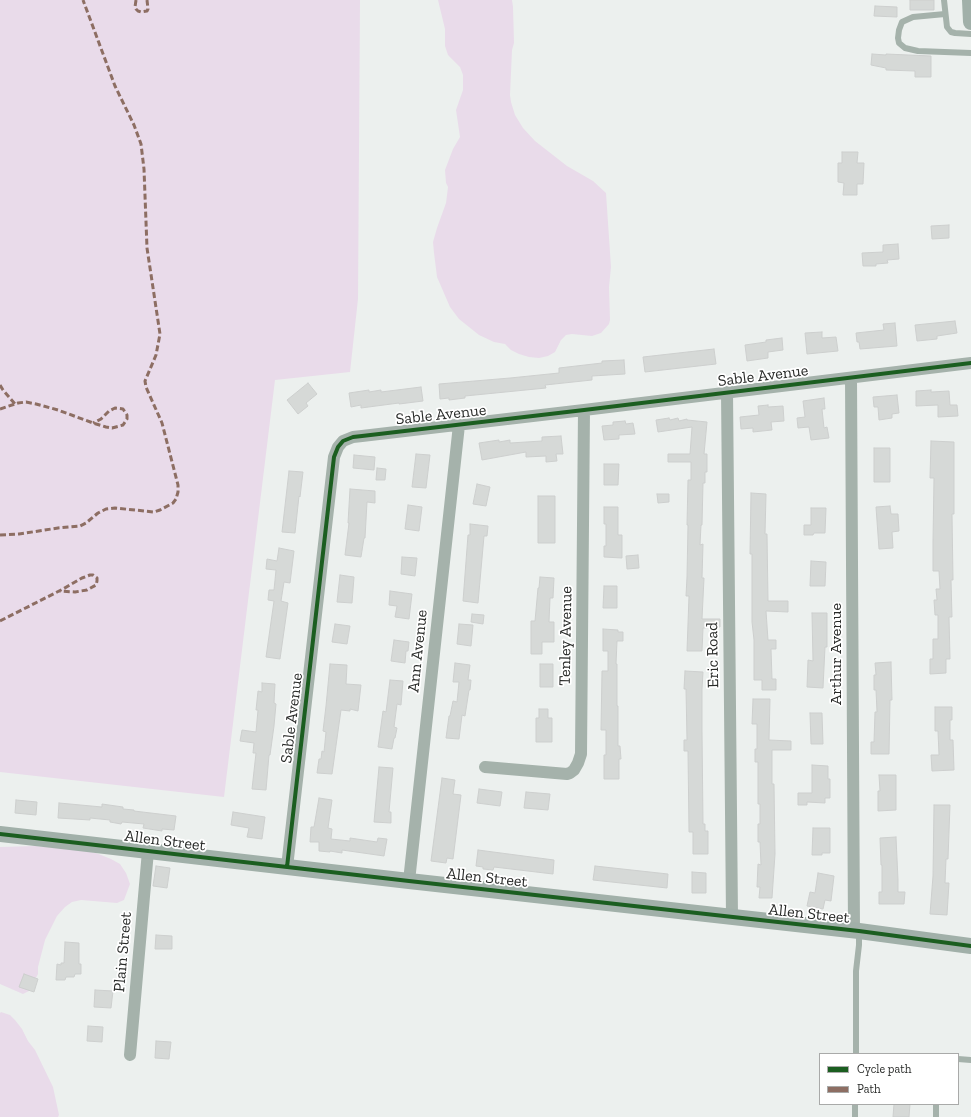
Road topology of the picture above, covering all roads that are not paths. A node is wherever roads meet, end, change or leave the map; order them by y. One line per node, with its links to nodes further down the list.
1 (944, 0): 3 (lane)
2 (970, 0): 4 (street)
3 (945, 14): 5 (lane); 6 (lane)
4 (971, 22)
5 (971, 34)
6 (971, 53)
7 (971, 363): 8 (street, Sable Avenue)
8 (851, 378): 9 (street, Sable Avenue); 18 (street, Arthur Avenue)
9 (727, 392): 10 (street, Sable Avenue); 17 (street, Eric Road)
10 (584, 410): 11 (street, Sable Avenue); 12 (street, Tenley Avenue)
11 (459, 425): 15 (street, Sable Avenue); 16 (street, Ann Avenue)
12 (486, 767)
13 (0, 834): 14 (street, Allen Street)
14 (148, 851): 15 (street, Allen Street); 21 (street, Plain Street)
15 (287, 867): 16 (street, Allen Street)
16 (409, 881): 17 (street, Allen Street)
17 (732, 917): 18 (street, Allen Street)
18 (856, 931): 19 (street, Allen Street); 20 (lane)
19 (971, 946)
20 (856, 1053)
21 (130, 1055)
22 (959, 1059): 23 (lane)
23 (971, 1060)
24 (855, 1105): 26 (lane)
25 (936, 1105): 27 (lane)
26 (855, 1117)
27 (936, 1117)

